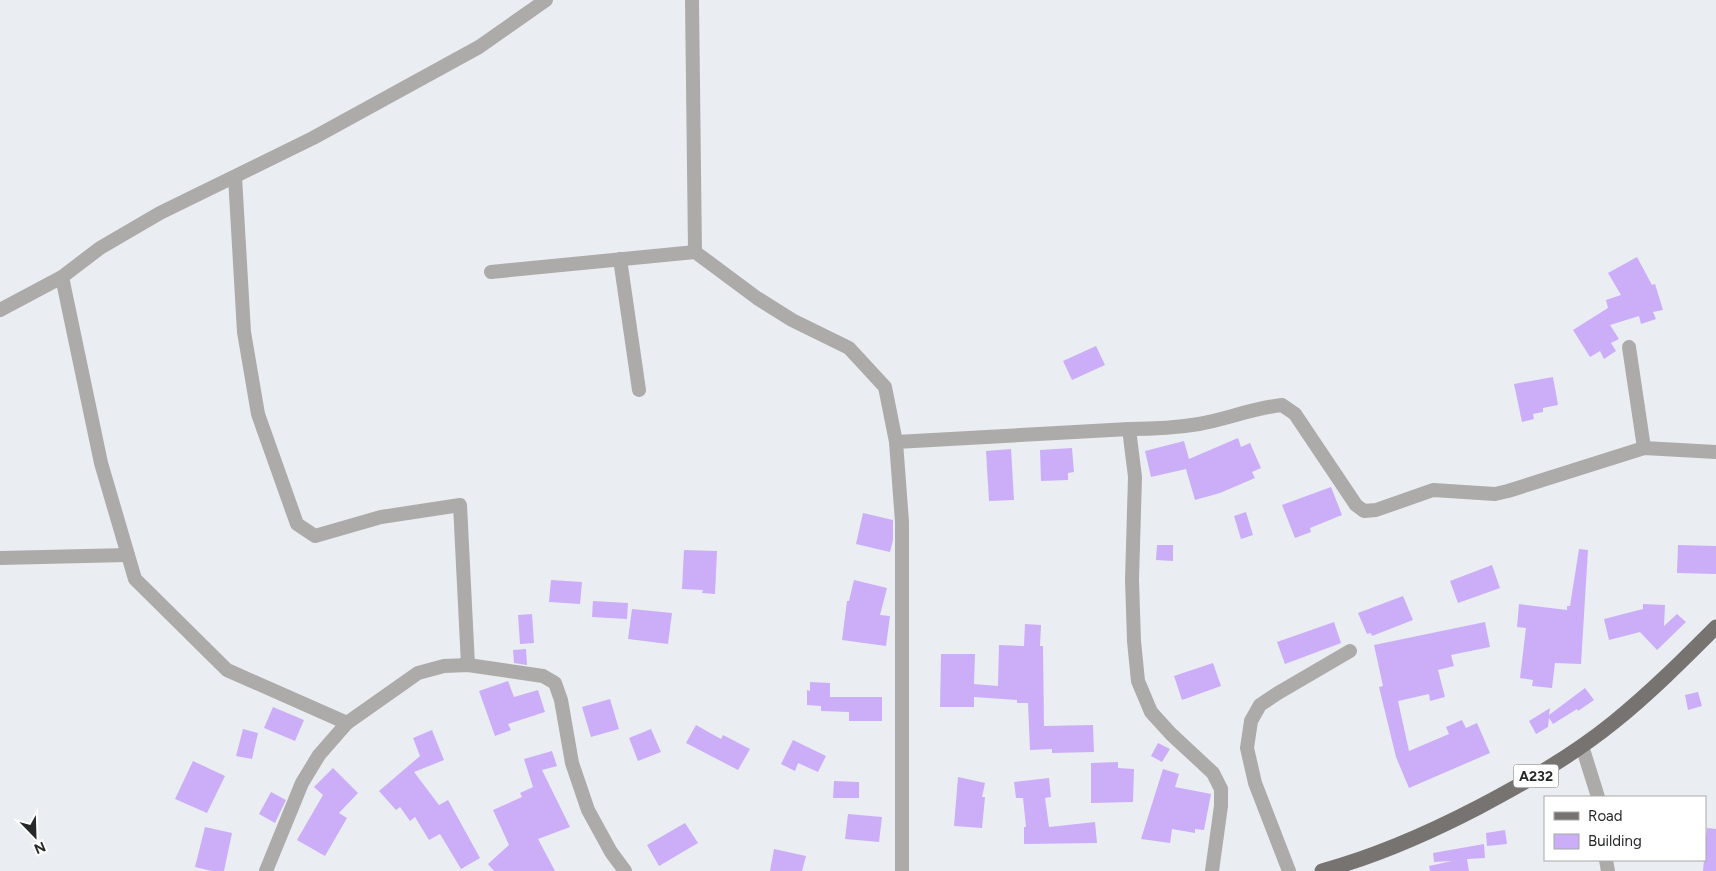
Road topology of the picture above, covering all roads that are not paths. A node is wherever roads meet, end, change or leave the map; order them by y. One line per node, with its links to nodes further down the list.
1 (546, 0): 3 (street)
2 (692, 0): 4 (street)
3 (235, 177): 7 (street); 19 (street)
4 (695, 252): 5 (street); 12 (street)
5 (620, 259): 6 (street); 10 (street)
6 (491, 272)
7 (62, 277): 8 (street); 15 (street)
8 (0, 310)
9 (1630, 346): 13 (street)
10 (638, 390)
11 (1129, 429): 12 (street); 13 (street); 27 (street)
12 (896, 442): 26 (street)
13 (1644, 448): 14 (street)
14 (1716, 452)
15 (128, 555): 16 (street); 20 (street)
16 (0, 558)
17 (1716, 627): 21 (main road, A232)
18 (1350, 651): 28 (street)
19 (468, 665): 20 (street); 25 (street)
20 (347, 723): 24 (street)
21 (1582, 746): 22 (street); 23 (main road, A232)
22 (1598, 796)
23 (1354, 866): 29 (main road, A232)
24 (266, 871)
25 (625, 871)
26 (902, 871)
27 (1212, 871)
28 (1289, 871)
29 (1322, 871)

